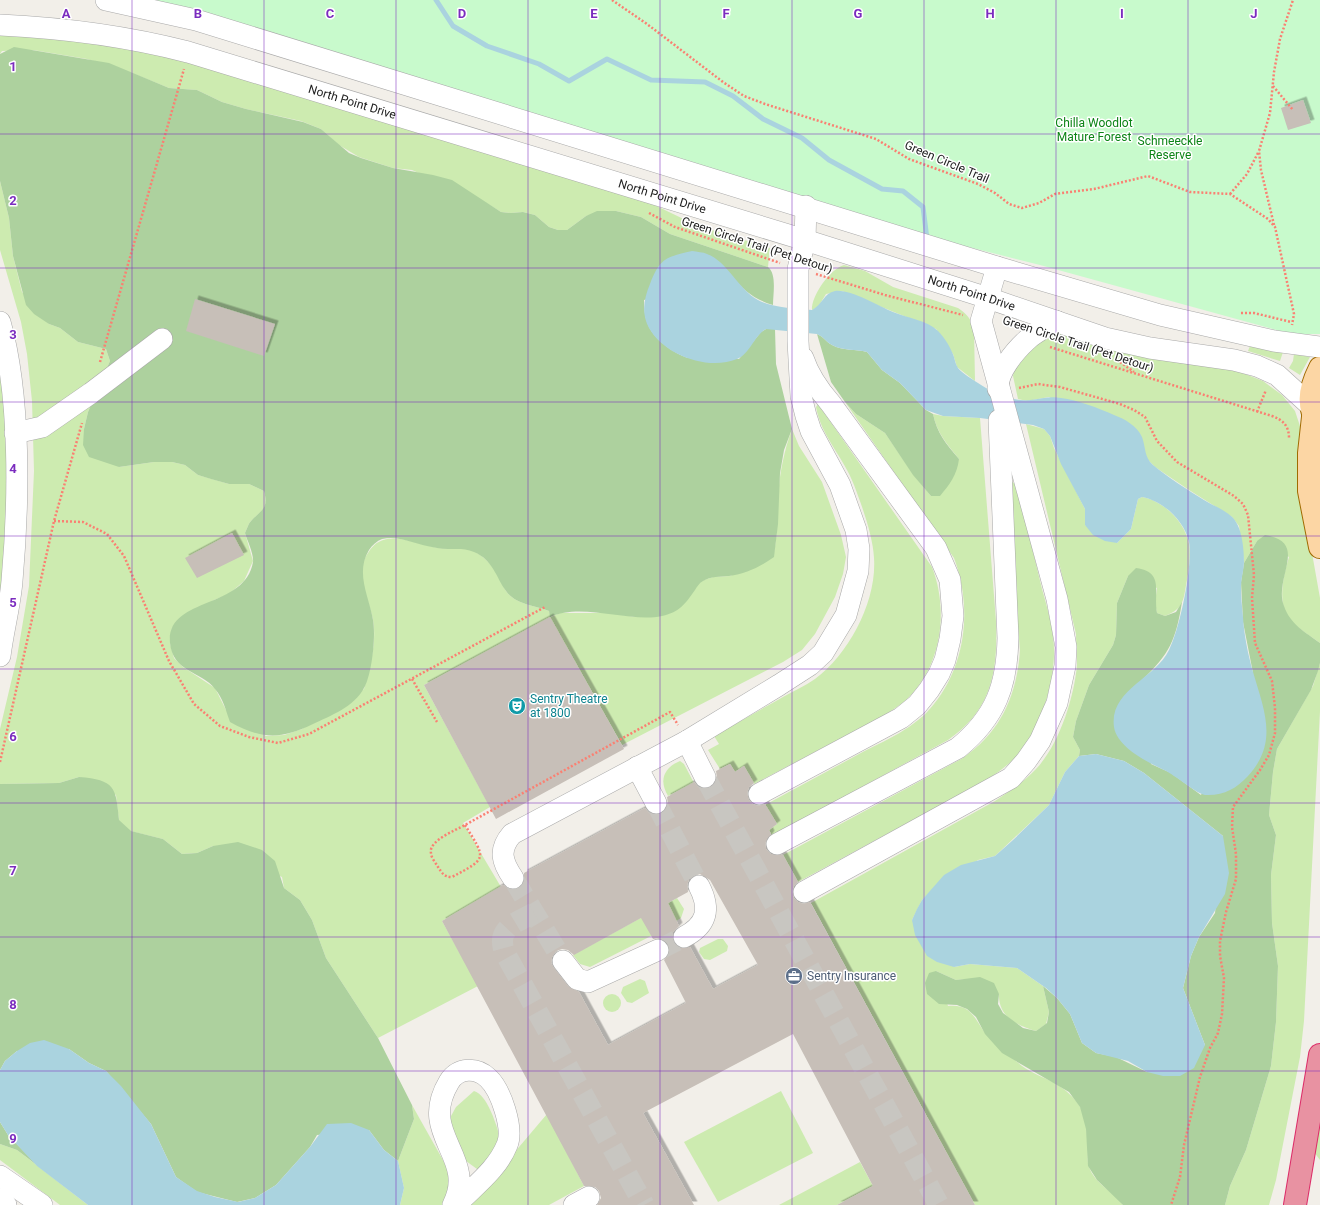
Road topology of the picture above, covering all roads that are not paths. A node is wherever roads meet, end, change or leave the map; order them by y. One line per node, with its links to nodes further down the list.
1 (106, 0): 3 (street)
2 (0, 25): 4 (street, North Point Drive)
3 (806, 206): 4 (street); 5 (street)
4 (805, 240): 6 (street, North Point Drive); 10 (street)
5 (998, 267): 6 (street); 11 (street)
6 (988, 298): 7 (street, North Point Drive); 13 (street)
7 (1056, 321): 13 (street); 14 (street, North Point Drive)
8 (0, 322): 16 (street)
9 (162, 339): 16 (street)
10 (798, 341): 19 (street); 22 (street)
11 (1320, 347)
12 (1320, 368): 14 (main road)
13 (1006, 386): 15 (street)
14 (1314, 417): 17 (main road)
15 (1004, 423): 24 (street); 27 (street)
16 (15, 433): 18 (street)
17 (1320, 547)
18 (0, 651)
19 (687, 741): 20 (street); 21 (street)
20 (637, 767): 23 (street); 25 (street)
21 (705, 777)
22 (759, 794)
23 (656, 803)
24 (777, 844)
25 (513, 878)
26 (699, 886): 28 (street)
27 (804, 892)
28 (684, 937)
29 (658, 950): 30 (street)
30 (563, 961)
31 (1320, 1055): 38 (highway)
32 (0, 1176): 35 (street)
33 (0, 1199): 34 (street)
34 (6, 1205)
35 (42, 1205)
36 (452, 1205): 37 (street)
37 (456, 1205)
38 (1295, 1205)

